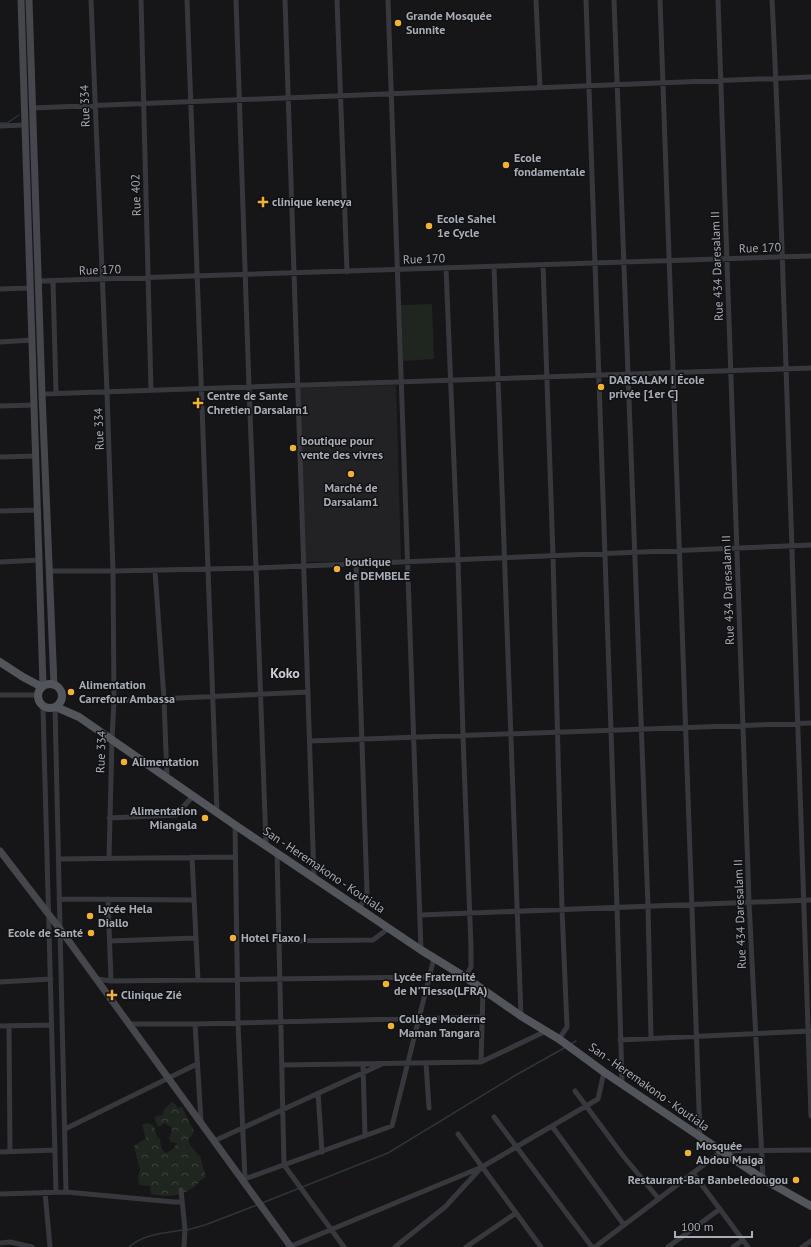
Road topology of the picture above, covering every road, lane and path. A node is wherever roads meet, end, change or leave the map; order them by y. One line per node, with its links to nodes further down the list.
1 (21, 0): 31 (main road)
2 (29, 0): 30 (main road)
3 (90, 0): 29 (street, Rue 334)
4 (141, 0): 28 (street, Rue 402)
5 (187, 0): 27 (street)
6 (236, 0): 26 (street)
7 (285, 0): 25 (street)
8 (337, 0): 24 (street)
9 (388, 0): 23 (street)
10 (536, 0): 22 (street)
11 (586, 0): 21 (street)
12 (614, 0): 20 (street)
13 (660, 0): 19 (street)
14 (718, 0): 18 (street, Rue 434 Daresalam II)
15 (772, 0): 17 (street)
16 (811, 77): 17 (street)
17 (776, 79): 18 (street); 34 (street)
18 (720, 81): 19 (street); 35 (street, Rue 434 Daresalam II)
19 (663, 83): 20 (street); 36 (street)
20 (617, 85): 21 (street); 37 (street)
21 (588, 86): 22 (street); 38 (street)
22 (540, 88): 23 (street)
23 (391, 94): 24 (street); 42 (street)
24 (341, 96): 25 (street); 43 (street)
25 (288, 98): 26 (street); 44 (street)
26 (240, 100): 27 (street); 45 (street)
27 (191, 102): 28 (street); 46 (street)
28 (143, 104): 29 (street); 47 (street, Rue 402)
29 (95, 106): 30 (street); 48 (street, Rue 334)
30 (32, 108): 49 (main road)
31 (25, 125): 32 (street); 51 (main road)
32 (0, 126)
33 (811, 256): 34 (street, Rue 170)
34 (782, 257): 35 (street, Rue 170); 56 (street)
35 (726, 259): 36 (street, Rue 170); 57 (street, Rue 434 Daresalam II)
36 (669, 261): 37 (street, Rue 170); 58 (street)
37 (625, 262): 38 (street, Rue 170); 59 (street)
38 (594, 263): 39 (street, Rue 170); 60 (street)
39 (543, 265): 40 (street, Rue 170); 61 (street)
40 (494, 267): 41 (street, Rue 170); 62 (street)
41 (446, 268): 42 (street, Rue 170); 63 (street)
42 (397, 270): 43 (street, Rue 170); 64 (street)
43 (347, 272): 44 (street, Rue 170)
44 (294, 273): 45 (street, Rue 170); 65 (street)
45 (246, 275): 46 (street, Rue 170); 66 (street)
46 (197, 277): 47 (street, Rue 170); 67 (street)
47 (148, 278): 48 (street, Rue 170); 68 (street, Rue 402)
48 (102, 280): 50 (street, Rue 170); 69 (street, Rue 334)
49 (38, 281): 50 (street, Rue 170); 71 (main road)
50 (53, 281): 70 (street)
51 (31, 288): 52 (street); 53 (main road)
52 (0, 289)
53 (32, 340): 54 (street); 72 (main road)
54 (0, 342)
55 (811, 368): 56 (street)
56 (786, 369): 57 (street); 79 (street)
57 (730, 371): 58 (street); 80 (street, Rue 434 Daresalam II)
58 (673, 373): 59 (street); 81 (street)
59 (629, 374): 60 (street); 82 (street)
60 (598, 375): 61 (street); 83 (street)
61 (546, 377): 62 (street); 84 (street)
62 (498, 378): 63 (street); 85 (street)
63 (451, 380): 64 (street); 87 (street)
64 (401, 382): 65 (street); 89 (street)
65 (297, 385): 66 (street); 91 (street)
66 (248, 387): 67 (street); 92 (street)
67 (202, 388): 68 (street); 93 (street)
68 (151, 390): 69 (street)
69 (107, 392): 70 (street); 96 (street, Rue 334)
70 (56, 393): 71 (street)
71 (42, 394): 95 (main road)
72 (34, 405): 73 (street); 74 (main road)
73 (0, 406)
74 (36, 456): 75 (street); 76 (main road)
75 (0, 457)
76 (38, 510): 77 (street); 86 (main road)
77 (0, 511)
78 (811, 545): 79 (street)
79 (792, 546): 80 (street); 113 (street)
80 (736, 548): 81 (street); 114 (street, Rue 434 Daresalam II)
81 (680, 551): 82 (street); 115 (street)
82 (634, 553): 83 (street); 116 (street)
83 (604, 554): 84 (street); 117 (street)
84 (553, 556): 85 (street); 118 (street)
85 (504, 558): 87 (street); 119 (street)
86 (40, 560): 88 (street); 100 (main road)
87 (458, 560): 89 (street); 120 (street)
88 (0, 562)
89 (407, 562): 90 (street); 121 (street)
90 (356, 564): 91 (street); 123 (street)
91 (303, 566): 92 (street); 101 (street)
92 (256, 568): 93 (street); 102 (street)
93 (208, 569): 94 (street); 105 (street)
94 (155, 570): 96 (street); 107 (street)
95 (49, 571): 96 (street); 99 (main road)
96 (113, 571): 108 (street, Rue 334)
97 (0, 662): 98 (main road)
98 (23, 677): 100 (main road); 104 (main road)
99 (54, 685): 100 (main road); 106 (main road)
100 (43, 687): 104 (main road)
101 (308, 692): 102 (street); 124 (street)
102 (261, 694): 105 (street); 130 (street)
103 (0, 695): 104 (street)
104 (38, 695): 109 (main road)
105 (213, 697): 107 (street); 127 (street)
106 (61, 699): 110 (main road); 111 (main road)
107 (164, 699): 108 (street); 125 (street)
108 (114, 701): 122 (street, Rue 334)
109 (43, 707): 110 (main road); 152 (street)
110 (55, 707): 111 (main road); 136 (street)
111 (79, 716): 122 (main road, San - Heremakono - Koutiala)
112 (811, 723): 113 (street)
113 (798, 724): 114 (street); 142 (street)
114 (743, 726): 115 (street); 144 (street, Rue 434 Daresalam II)
115 (686, 728): 116 (street); 145 (street)
116 (642, 730): 117 (street); 146 (street)
117 (611, 731): 118 (street); 148 (street)
118 (558, 732): 119 (street); 149 (street)
119 (511, 734): 120 (street); 150 (street)
120 (462, 736): 121 (street); 151 (street)
121 (413, 738): 123 (street); 153 (street)
122 (112, 739): 125 (main road, San - Heremakono - Koutiala); 128 (street, Rue 334)
123 (363, 740): 124 (street); 147 (street)
124 (310, 741): 138 (street)
125 (167, 778): 126 (main road, San - Heremakono - Koutiala)
126 (193, 796): 127 (main road, San - Heremakono - Koutiala); 128 (street)
127 (218, 813): 129 (main road, San - Heremakono - Koutiala)
128 (109, 818): 135 (street, Rue 334)
129 (235, 825): 130 (main road, San - Heremakono - Koutiala); 134 (street)
130 (266, 845): 132 (main road, San - Heremakono - Koutiala)
131 (0, 851): 137 (main road)
132 (277, 853): 138 (main road, San - Heremakono - Koutiala); 158 (street)
133 (192, 857): 134 (street); 135 (street); 141 (street)
134 (235, 857): 165 (street)
135 (109, 858): 136 (street)
136 (58, 859): 139 (street)
137 (4, 861): 152 (main road)
138 (314, 878): 147 (main road, San - Heremakono - Koutiala)
139 (59, 899): 140 (street); 155 (street)
140 (108, 899): 141 (street); 157 (street)
141 (194, 900): 156 (street)
142 (802, 900): 143 (street); 144 (street); 182 (street)
143 (811, 900)
144 (749, 902): 145 (street); 183 (street, Rue 434 Daresalam II)
145 (692, 904): 146 (street); 184 (street)
146 (648, 906): 148 (street); 185 (street)
147 (360, 907): 154 (main road, San - Heremakono - Koutiala)
148 (617, 907): 149 (street); 187 (street)
149 (562, 909): 150 (street); 186 (street)
150 (517, 911): 151 (street); 171 (street)
151 (469, 913): 153 (street); 161 (street)
152 (49, 915): 155 (main road); 163 (street)
153 (420, 915): 159 (street)
154 (389, 928): 158 (street); 159 (main road, San - Heremakono - Koutiala)
155 (60, 929): 164 (main road); 209 (street)
156 (196, 938): 157 (street); 167 (street)
157 (110, 941): 168 (street)
158 (279, 941): 166 (street)
159 (421, 950): 160 (main road, San - Heremakono - Koutiala)
160 (434, 958): 161 (main road, San - Heremakono - Koutiala); 162 (street)
161 (465, 976): 170 (main road, San - Heremakono - Koutiala)
162 (429, 977): 166 (street); 173 (street)
163 (51, 979): 169 (street); 178 (street)
164 (97, 979): 168 (street); 176 (main road)
165 (237, 979): 166 (street); 167 (street); 175 (street)
166 (280, 979): 174 (street)
167 (198, 980): 168 (street)
168 (112, 981)
169 (0, 982)
170 (483, 990): 171 (main road, San - Heremakono - Koutiala); 172 (street)
171 (520, 1016): 181 (main road, San - Heremakono - Koutiala)
172 (482, 1017): 173 (street); 188 (street)
173 (418, 1018): 174 (street); 190 (street)
174 (281, 1022): 175 (street); 194 (street)
175 (238, 1023): 177 (street); 208 (street)
176 (130, 1024): 177 (street); 197 (main road)
177 (195, 1024): 192 (street)
178 (52, 1025): 180 (street); 215 (street)
179 (0, 1026): 180 (street)
180 (9, 1026): 220 (street)
181 (546, 1031): 186 (main road, San - Heremakono - Koutiala); 188 (street)
182 (809, 1031): 183 (street); 204 (street)
183 (755, 1034): 184 (street); 218 (street, Rue 434 Daresalam II)
184 (697, 1036): 185 (street); 212 (street)
185 (651, 1038): 187 (street)
186 (559, 1039): 195 (main road, San - Heremakono - Koutiala)
187 (620, 1040): 198 (street)
188 (481, 1062): 191 (street)
189 (383, 1063): 190 (street); 193 (street); 196 (street)
190 (408, 1063): 191 (street); 211 (street)
191 (426, 1063): 202 (street)
192 (197, 1064): 197 (street); 206 (street)
193 (363, 1064): 194 (street); 196 (street)
194 (282, 1065): 203 (street)
195 (604, 1072): 198 (main road, San - Heremakono - Koutiala); 201 (street)
196 (363, 1073): 200 (street); 211 (street)
197 (168, 1078): 206 (main road); 209 (street)
198 (622, 1084): 212 (main road, San - Heremakono - Koutiala)
199 (575, 1091): 201 (street)
200 (318, 1093): 203 (street); 221 (street)
201 (586, 1106): 207 (street); 232 (street)
202 (429, 1108)
203 (283, 1110): 208 (street); 222 (street)
204 (811, 1116)
205 (494, 1117): 214 (street)
206 (201, 1122): 213 (main road)
207 (552, 1126): 214 (street); 237 (street)
208 (243, 1128): 213 (street); 226 (street)
209 (65, 1129): 230 (street)
210 (458, 1134): 223 (street)
211 (365, 1136): 221 (street)
212 (700, 1136): 217 (main road, San - Heremakono - Koutiala)
213 (214, 1141): 226 (main road)
214 (517, 1147): 223 (street); 250 (street)
215 (55, 1150): 220 (street); 229 (street)
216 (811, 1150): 218 (street)
217 (722, 1151): 218 (street); 224 (street); 225 (main road, San - Heremakono - Koutiala)
218 (761, 1151): 225 (street, Rue 434 Daresalam II)
219 (0, 1152): 220 (street)
220 (10, 1152)
221 (322, 1152): 222 (street)
222 (284, 1165): 226 (street); 238 (street)
223 (482, 1167): 236 (street); 238 (street); 248 (street)
224 (693, 1173): 232 (street); 235 (street)
225 (763, 1179): 234 (main road, San - Heremakono - Koutiala)
226 (244, 1180): 246 (main road)
227 (181, 1190): 233 (street)
228 (45, 1192): 229 (street); 231 (street); 244 (street)
229 (56, 1192): 230 (street)
230 (66, 1192): 233 (street)
231 (0, 1194)
232 (659, 1199): 237 (street)
233 (182, 1202): 245 (street)
234 (811, 1206)
235 (720, 1209): 239 (street); 251 (street)
236 (516, 1213): 242 (street); 249 (street)
237 (624, 1225): 250 (street)
238 (332, 1230): 246 (street); 247 (street)
239 (743, 1240): 252 (street); 253 (street)
240 (811, 1241): 254 (street)
241 (0, 1243): 243 (street)
242 (539, 1246)
243 (32, 1247)
244 (50, 1247)
245 (184, 1247)
246 (291, 1247)
247 (344, 1247)
248 (395, 1247)
249 (466, 1247)
250 (593, 1247)
251 (668, 1247)
252 (733, 1247)
253 (748, 1247)
254 (802, 1247)

